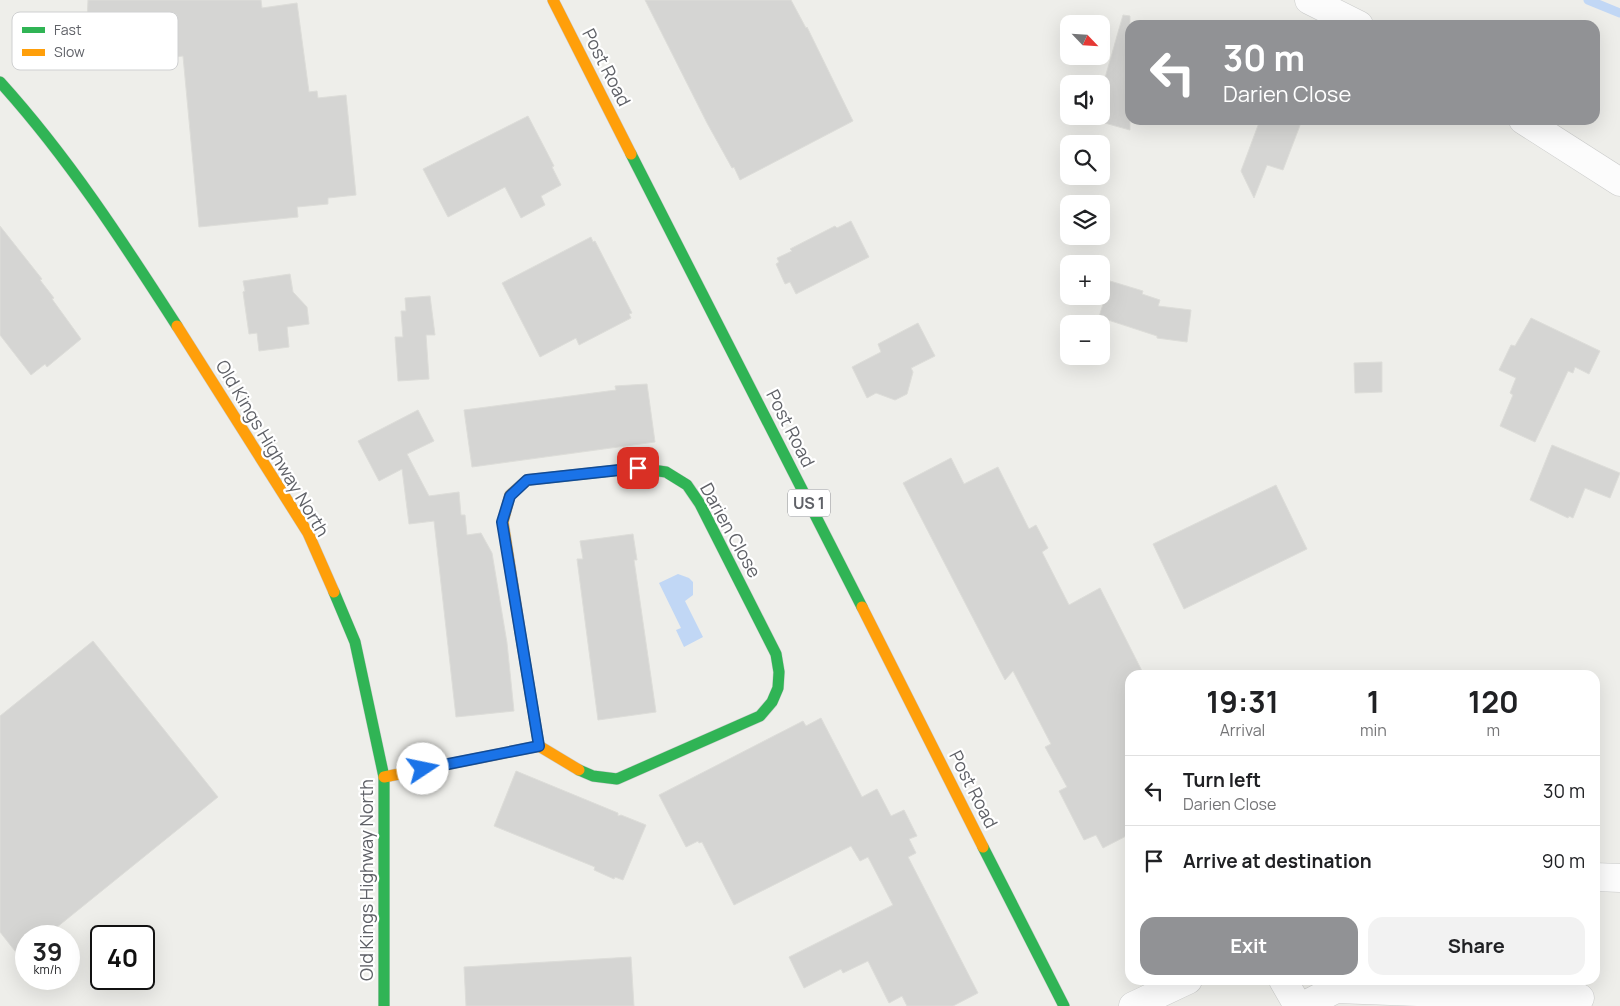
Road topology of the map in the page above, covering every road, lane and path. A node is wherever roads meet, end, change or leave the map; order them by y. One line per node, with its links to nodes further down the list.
1 (553, 0): 15 (street, Post Road / US 1)
2 (1309, 0): 3 (street)
3 (1349, 20)
4 (0, 82): 8 (street, Old Kings Highway North)
5 (1532, 125): 6 (street)
6 (1620, 182)
7 (539, 746): 7 (street, Darien Close); 8 (street)
8 (384, 777): 14 (street, Old Kings Highway North)
9 (1600, 877): 10 (street)
10 (1620, 878)
11 (1177, 985): 16 (street)
12 (1286, 985): 17 (street)
13 (1580, 995): 18 (street)
14 (384, 1006)
15 (1064, 1006)
16 (1133, 1006)
17 (1298, 1006)
18 (1303, 1006)

